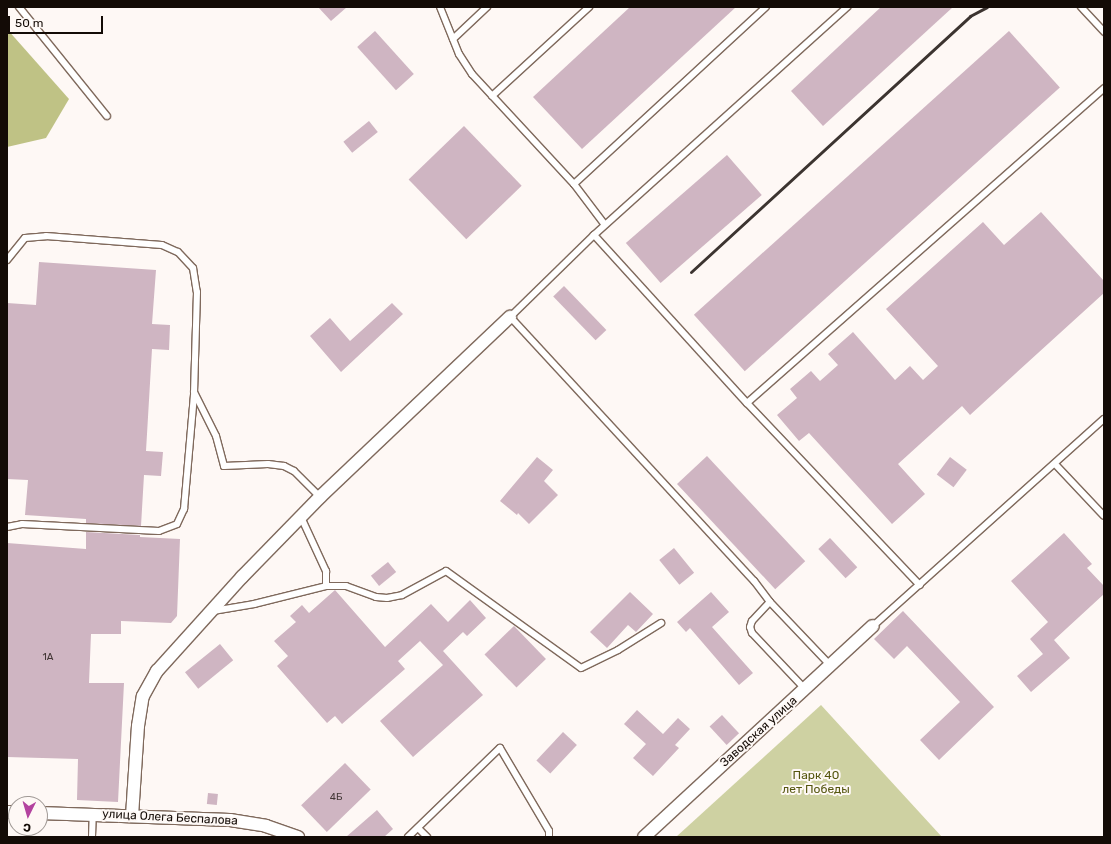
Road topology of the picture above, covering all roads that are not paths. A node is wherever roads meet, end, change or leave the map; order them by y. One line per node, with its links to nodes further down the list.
1 (19, 7): 12 (lane)
2 (440, 7): 9 (lane)
3 (487, 7): 9 (lane)
4 (589, 7): 11 (lane)
5 (766, 7): 13 (lane)
6 (847, 7): 14 (lane)
7 (1080, 7): 8 (lane)
8 (1104, 32)
9 (453, 39): 11 (lane)
10 (1104, 88): 19 (lane)
11 (492, 96): 13 (lane)
12 (107, 116)
13 (574, 184): 14 (lane)
14 (605, 225): 15 (lane)
15 (594, 235): 17 (lane); 19 (lane)
16 (7, 260): 18 (lane)
17 (510, 316): 22 (street); 28 (lane)
18 (194, 392): 22 (lane); 25 (lane)
19 (746, 403): 26 (lane)
20 (1104, 419): 21 (lane)
21 (1056, 464): 23 (lane); 26 (lane)
22 (320, 497): 24 (street)
23 (1104, 516)
24 (301, 517): 27 (lane); 29 (street)
25 (7, 527)
26 (920, 585): 31 (lane)
27 (326, 586): 29 (lane); 30 (lane)
28 (770, 602): 32 (lane); 33 (lane)
29 (212, 611): 36 (street)
30 (661, 623)
31 (873, 626): 32 (street, Заводская улица)
32 (831, 666): 33 (street, Заводская улица)
33 (806, 689): 43 (street, Заводская улица)
34 (48, 813): 35 (street, улица Олега Беспалова)
35 (93, 814): 36 (street, улица Олега Беспалова); 38 (lane)
36 (132, 816): 39 (street, улица Олега Беспалова)
37 (418, 828): 40 (lane); 41 (lane); 42 (lane)
38 (92, 837)
39 (298, 837)
40 (408, 837)
41 (427, 837)
42 (549, 837)
43 (644, 837)

